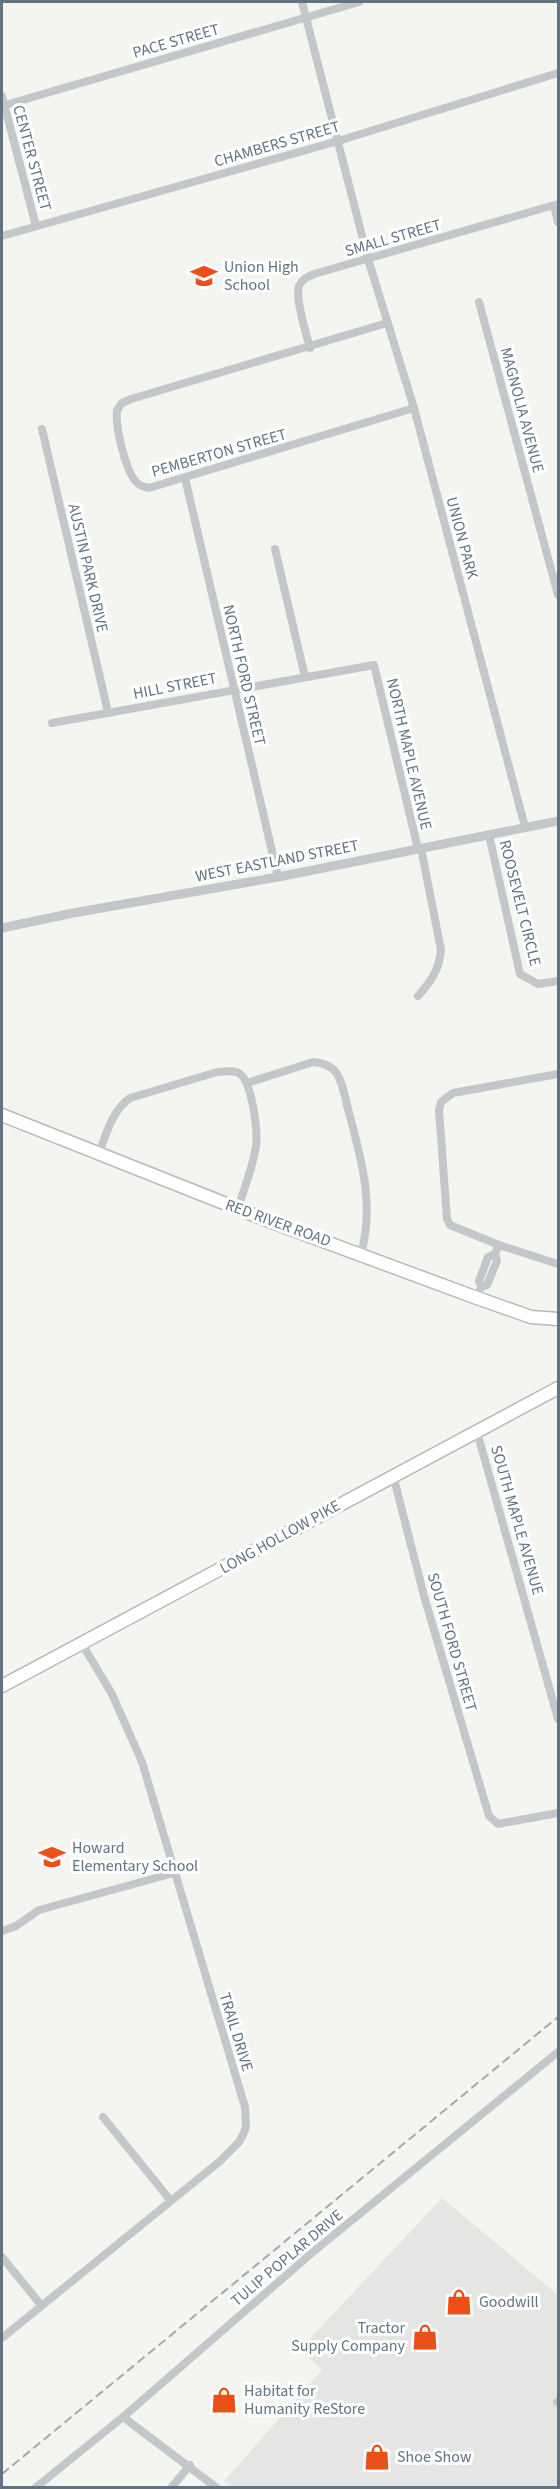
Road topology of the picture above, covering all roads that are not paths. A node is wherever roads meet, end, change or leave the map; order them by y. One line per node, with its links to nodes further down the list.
1 (302, 2): 3 (street, UNION PARK)
2 (359, 2): 3 (street, PACE STREET)
3 (306, 17): 6 (street, PACE STREET); 7 (street, UNION PARK)
4 (558, 73): 7 (street, CHAMBERS STREET)
5 (2, 96): 6 (street, CENTER STREET)
6 (3, 105): 10 (street, CENTER STREET)
7 (338, 141): 10 (street, CHAMBERS STREET); 12 (street, UNION PARK)
8 (556, 205): 9 (street); 12 (street, SMALL STREET)
9 (558, 222)
10 (36, 226): 11 (street, CHAMBERS STREET)
11 (2, 236)
12 (368, 259): 14 (street, UNION PARK); 15 (street, SMALL STREET)
13 (479, 302): 20 (street, MAGNOLIA AVENUE)
14 (387, 323): 15 (street, PEMBERTON STREET); 16 (street, UNION PARK)
15 (310, 348): 18 (street, PEMBERTON STREET)
16 (414, 408): 18 (street, PEMBERTON STREET); 27 (street, UNION PARK)
17 (42, 429): 24 (street, AUSTIN PARK DRIVE)
18 (184, 478): 23 (street, NORTH FORD STREET)
19 (275, 549): 22 (street)
20 (558, 595)
21 (374, 665): 22 (street, HILL STREET); 29 (street, NORTH MAPLE AVENUE)
22 (305, 677): 23 (street, HILL STREET)
23 (233, 689): 24 (street, HILL STREET); 30 (street, NORTH FORD STREET)
24 (108, 712): 25 (street, HILL STREET)
25 (52, 723)
26 (558, 820): 27 (street, WEST EASTLAND STREET)
27 (525, 827): 28 (street, WEST EASTLAND STREET)
28 (489, 835): 29 (street, WEST EASTLAND STREET); 32 (street, ROOSEVELT CIRCLE)
29 (420, 849): 30 (street, WEST EASTLAND STREET); 33 (street, NORTH MAPLE AVENUE)
30 (278, 877): 31 (street, WEST EASTLAND STREET)
31 (2, 928)
32 (558, 981)
33 (418, 996)
34 (558, 1074): 39 (street)
35 (247, 1083): 37 (street); 38 (street); 40 (street)
36 (2, 1116): 37 (main road, RED RIVER ROAD)
37 (99, 1153): 38 (main road, RED RIVER ROAD)
38 (238, 1209): 40 (main road, RED RIVER ROAD)
39 (499, 1245): 41 (street); 42 (street)
40 (361, 1254): 42 (main road, RED RIVER ROAD)
41 (558, 1264)
42 (479, 1293): 43 (main road, RED RIVER ROAD)
43 (558, 1319)
44 (558, 1388): 45 (main road, LONG HOLLOW PIKE)
45 (477, 1432): 46 (main road, LONG HOLLOW PIKE); 49 (street, SOUTH MAPLE AVENUE)
46 (393, 1475): 47 (main road, LONG HOLLOW PIKE); 50 (street, SOUTH FORD STREET)
47 (82, 1644): 48 (main road, LONG HOLLOW PIKE); 51 (street, TRAIL DRIVE)
48 (2, 1686)
49 (558, 1719)
50 (558, 1814)
51 (174, 1873): 52 (street); 55 (street, TRAIL DRIVE)
52 (2, 1931)
53 (558, 2052): 59 (street, TULIP POPLAR DRIVE)
54 (104, 2117): 55 (street)
55 (171, 2201): 57 (street, TRAIL DRIVE)
56 (2, 2257): 57 (street)
57 (41, 2305): 58 (street, TRAIL DRIVE)
58 (2, 2338)
59 (123, 2417): 60 (street); 61 (street, TULIP POPLAR DRIVE)
60 (190, 2465): 62 (street); 63 (street)
61 (35, 2487)
62 (171, 2487)
63 (217, 2487)

